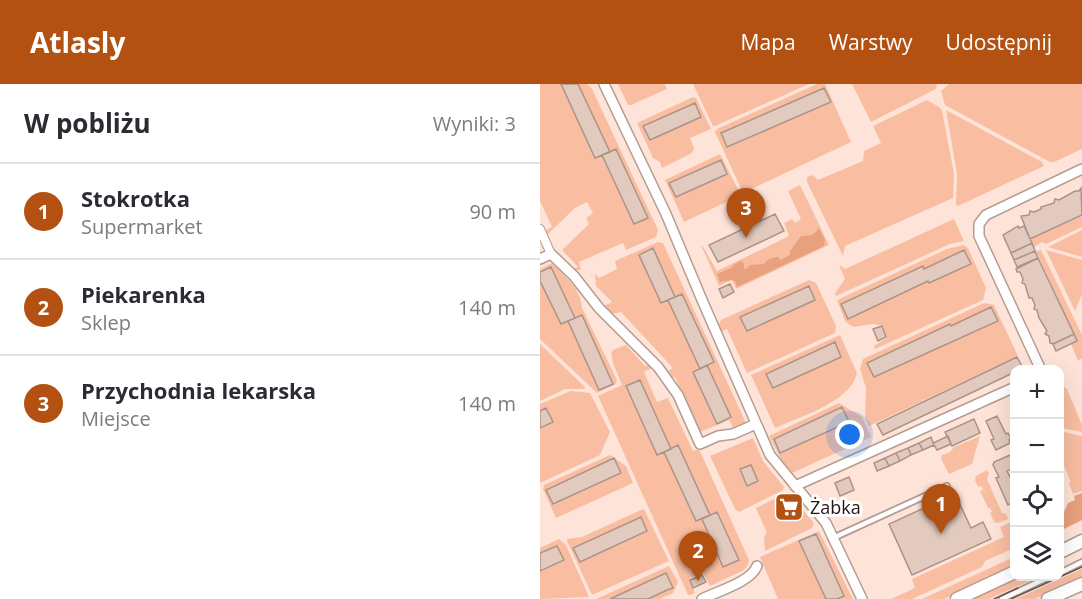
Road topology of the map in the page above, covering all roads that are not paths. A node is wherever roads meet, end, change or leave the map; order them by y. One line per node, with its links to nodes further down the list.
1 (604, 84): 8 (street)
2 (1082, 169): 6 (street)
3 (540, 229): 4 (street)
4 (551, 254): 5 (street); 8 (street)
5 (540, 259)
6 (1039, 365)
7 (1010, 389): 9 (street)
8 (756, 424): 9 (street)
9 (795, 486): 11 (street)
10 (947, 486): 11 (lane)
11 (833, 537): 21 (street)
12 (1082, 542): 13 (street)
13 (1064, 550)
14 (1082, 562): 16 (lane)
15 (758, 566): 20 (street)
16 (1064, 571)
17 (1010, 574): 22 (street)
18 (1040, 581): 23 (lane)
19 (1082, 584): 24 (street)
20 (702, 599)
21 (862, 599)
22 (957, 599)
23 (1002, 599)
24 (1048, 599)

